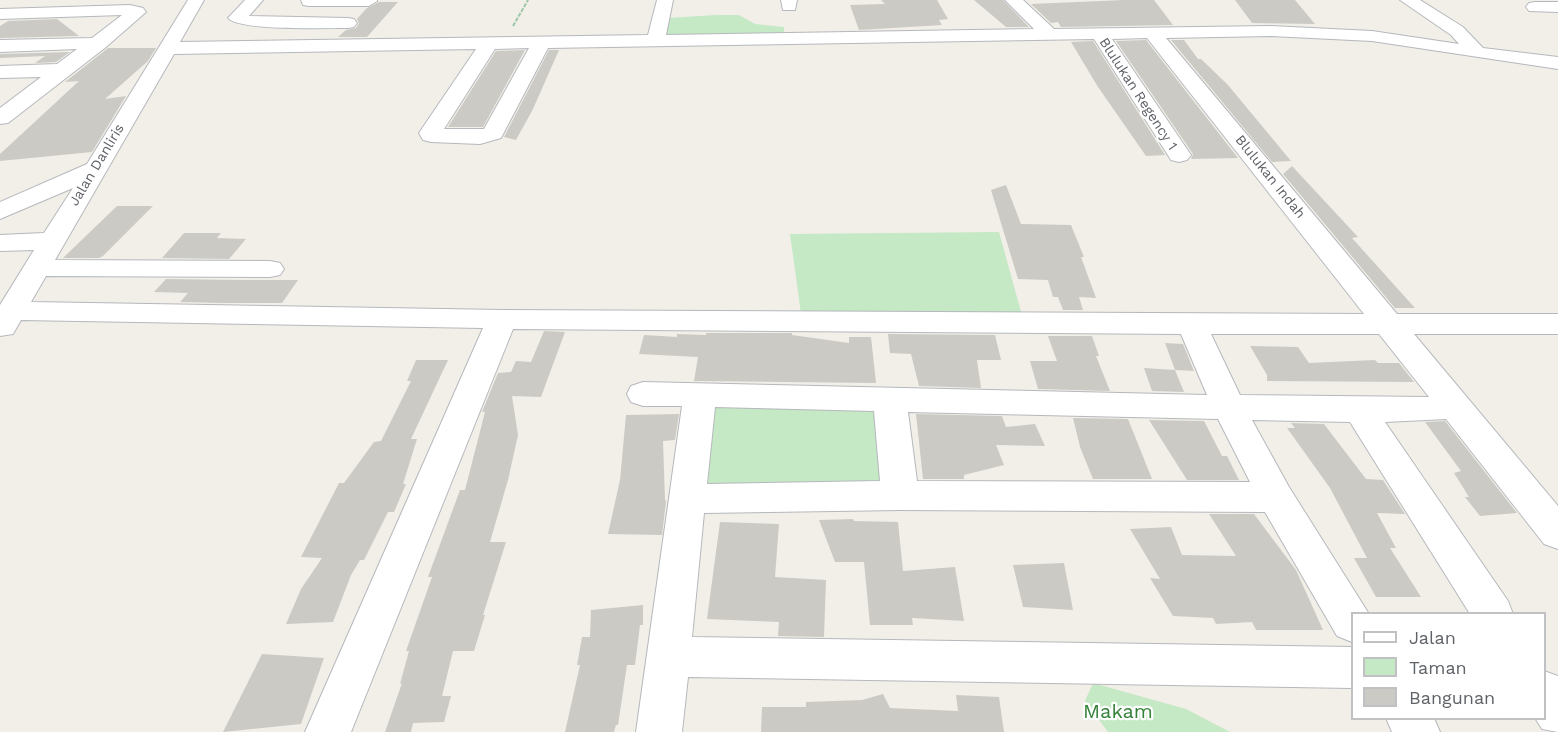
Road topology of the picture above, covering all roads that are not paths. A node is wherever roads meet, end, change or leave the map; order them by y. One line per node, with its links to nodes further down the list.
1 (665, 0): 20 (street)
2 (1013, 0): 18 (street)
3 (1408, 0): 28 (street)
4 (254, 1): 5 (street); 12 (street)
5 (282, 1): 6 (street)
6 (369, 1): 15 (street)
7 (1558, 7): 13 (street)
8 (792, 8): 19 (street)
9 (77, 12): 10 (street); 23 (street); 25 (street)
10 (8, 13): 14 (street)
11 (201, 14): 12 (street); 27 (street, Jalan Danliris)
12 (236, 17): 15 (street)
13 (1558, 21)
14 (0, 23)
15 (348, 23): 22 (street)
16 (1098, 32): 17 (street); 18 (street); 34 (street, Blulukan Regency 1)
17 (1151, 32): 28 (street); 43 (street, Blulukan Indah)
18 (1048, 33): 19 (street)
19 (798, 38): 20 (street)
20 (656, 39): 21 (street)
21 (542, 41): 24 (street); 24 (street)
22 (330, 42)
23 (99, 43): 25 (street); 30 (street)
24 (497, 43): 27 (street)
25 (22, 45): 26 (street)
26 (0, 46)
27 (168, 48): 35 (street, Jalan Danliris)
28 (1477, 52): 29 (street)
29 (1558, 63)
30 (63, 70): 31 (street); 32 (street)
31 (0, 72)
32 (10, 103): 33 (street)
33 (0, 118)
34 (1179, 155)
35 (94, 169): 36 (street); 37 (street, Jalan Danliris)
36 (0, 211)
37 (51, 241): 38 (street); 39 (street, Jalan Danliris)
38 (0, 243)
39 (35, 268): 40 (street); 42 (street, Jalan Danliris)
40 (270, 269)
41 (502, 319): 42 (street); 43 (street); 62 (street)
42 (5, 321)
43 (1389, 323): 44 (street); 55 (street, Blulukan Indah)
44 (1558, 324)
45 (1195, 332): 49 (street)
46 (643, 394): 47 (street)
47 (699, 397): 48 (street); 54 (street)
48 (890, 400): 49 (street); 52 (street)
49 (1229, 407): 51 (street); 53 (street)
50 (1440, 409): 51 (street)
51 (1360, 410): 56 (street)
52 (900, 495): 53 (street); 54 (street)
53 (1276, 497): 57 (street)
54 (686, 499): 58 (street)
55 (1558, 533)
56 (1492, 612)
57 (1351, 620)
58 (670, 657): 59 (street); 63 (street)
59 (1351, 668)
60 (1546, 694): 61 (street)
61 (1558, 713)
62 (328, 732)
63 (659, 732)

